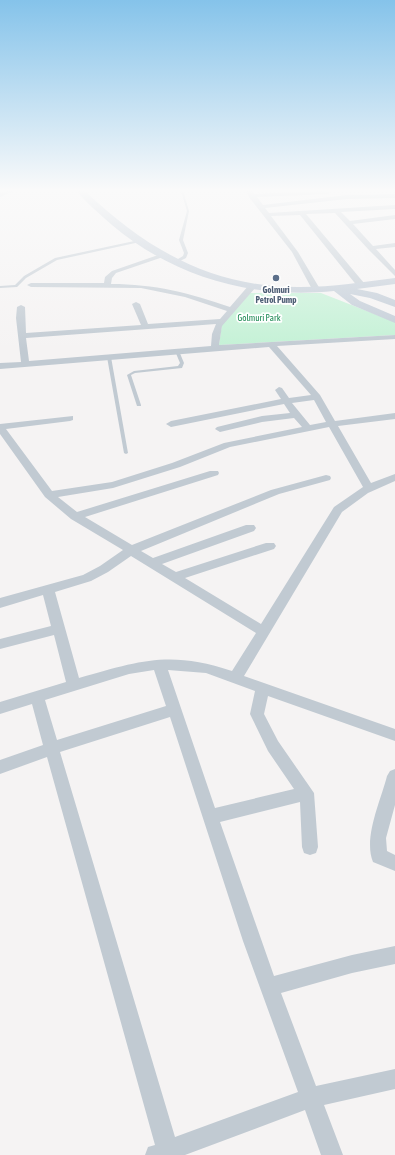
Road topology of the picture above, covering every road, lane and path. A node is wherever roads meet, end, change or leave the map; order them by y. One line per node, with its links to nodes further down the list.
1 (121, 245): 18 (lane)
2 (145, 245): 9 (street)
3 (183, 245): 10 (lane)
4 (289, 245): 20 (street)
5 (328, 245): 15 (street)
6 (367, 245): 8 (street)
7 (395, 245): 8 (street)
8 (370, 248): 11 (street)
9 (161, 256): 10 (street); 16 (street)
10 (174, 264): 17 (street)
11 (392, 266): 12 (street)
12 (395, 274)
13 (395, 281): 15 (street)
14 (32, 285): 16 (street)
15 (361, 285): 19 (street)
16 (107, 286): 24 (street)
17 (252, 287): 20 (street); 24 (street)
18 (0, 288)
19 (336, 288): 20 (street); 22 (street); 25 (street)
20 (316, 289)
21 (136, 304): 27 (street)
22 (395, 304)
23 (21, 307): 28 (street)
24 (232, 310): 26 (street)
25 (395, 320)
26 (222, 321): 27 (street); 31 (street)
27 (145, 326): 28 (street)
28 (22, 336): 34 (street)
29 (395, 337): 30 (street)
30 (271, 344): 31 (street); 37 (street)
31 (215, 348): 32 (street)
32 (177, 351): 33 (street); 39 (lane)
33 (109, 357): 34 (street); 48 (lane)
34 (25, 364): 35 (street)
35 (0, 366)
36 (279, 390): 38 (street)
37 (318, 397): 38 (street); 44 (street)
38 (286, 401): 40 (street); 43 (street)
39 (139, 405)
40 (296, 415): 46 (street); 47 (street)
41 (395, 416): 44 (street)
42 (70, 418): 45 (street)
43 (171, 424)
44 (333, 424): 46 (street); 52 (street)
45 (0, 427): 53 (street)
46 (308, 428): 53 (street)
47 (220, 429)
48 (126, 453)
49 (214, 473): 54 (street)
50 (326, 478): 57 (street)
51 (395, 478): 52 (street)
52 (368, 487): 63 (street)
53 (50, 495): 54 (street)
54 (75, 516): 57 (street)
55 (250, 528): 58 (street)
56 (270, 546): 59 (street)
57 (131, 550): 58 (street); 60 (street)
58 (151, 563): 59 (street)
59 (174, 577): 63 (street)
60 (48, 590): 61 (street); 62 (street)
61 (0, 603)
62 (58, 629): 64 (street); 67 (street)
63 (264, 632): 66 (street)
64 (0, 644)
65 (158, 664): 66 (street); 67 (street); 71 (street)
66 (235, 678): 68 (street)
67 (74, 685): 69 (street)
68 (262, 688): 72 (street); 76 (street)
69 (37, 697): 70 (street); 73 (street)
70 (0, 708)
71 (174, 710): 73 (street); 78 (street)
72 (395, 735)
73 (52, 748): 74 (street); 85 (street)
74 (0, 767)
75 (395, 776): 77 (street)
76 (306, 793): 78 (street); 79 (street)
77 (391, 807): 80 (street)
78 (210, 817): 82 (street)
79 (310, 847)
80 (395, 862)
81 (395, 955): 82 (street)
82 (269, 988): 84 (street)
83 (395, 1079): 84 (street)
84 (310, 1098): 85 (street); 86 (street)
85 (164, 1153)
86 (332, 1155)

